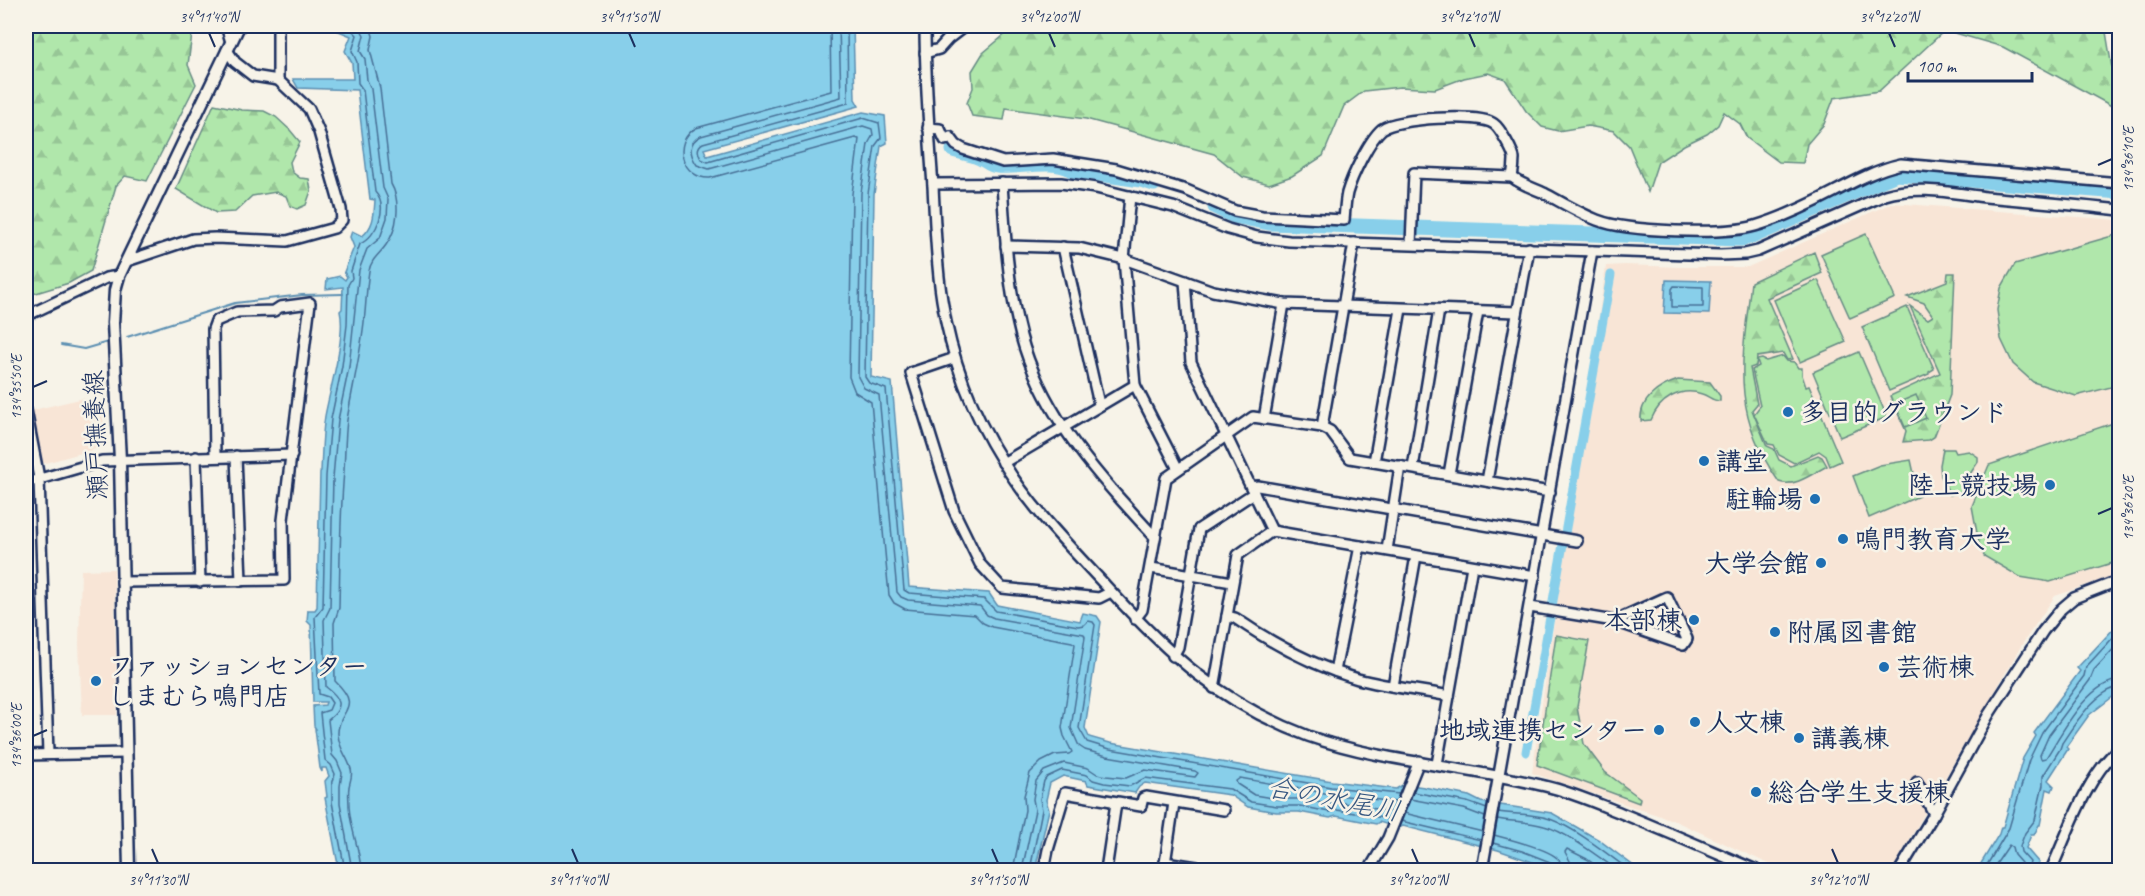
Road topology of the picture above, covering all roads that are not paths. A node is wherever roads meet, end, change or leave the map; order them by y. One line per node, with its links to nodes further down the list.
1 (226, 26): 6 (street)
2 (239, 26): 6 (main road, 瀬戸撫養線)
3 (278, 26): 8 (street)
4 (925, 26): 7 (street)
5 (965, 26): 7 (street)
6 (229, 46): 8 (street); 23 (main road, 瀬戸撫養線)
7 (925, 53): 9 (street)
8 (278, 80): 23 (street)
9 (929, 129): 10 (street); 13 (street)
10 (1512, 177): 12 (street); 17 (street)
11 (1002, 183): 13 (street); 14 (street); 18 (street)
12 (2120, 183)
13 (933, 184): 33 (street)
14 (1130, 196): 16 (street); 22 (street)
15 (2120, 210): 21 (street)
16 (1354, 243): 17 (street); 27 (street)
17 (1410, 244): 20 (street)
18 (1006, 246): 19 (street); 38 (street)
19 (1063, 247): 22 (street); 35 (street)
20 (1529, 248): 21 (street); 31 (street)
21 (1592, 251): 56 (street)
22 (1124, 259): 25 (street); 34 (street)
23 (127, 261): 24 (main road, 瀬戸撫養線)
24 (119, 276): 32 (street); 45 (main road, 瀬戸撫養線)
25 (1185, 281): 26 (street); 40 (street)
26 (1284, 304): 27 (street); 37 (street)
27 (1344, 306): 28 (street); 39 (street)
28 (1401, 309): 29 (street); 46 (street)
29 (1439, 310): 30 (street); 49 (street)
30 (1478, 311): 31 (street); 51 (street)
31 (1517, 312): 53 (street)
32 (26, 316)
33 (955, 358): 47 (street); 74 (street)
34 (1135, 384): 35 (street); 50 (street)
35 (1099, 404): 38 (street)
36 (26, 410): 52 (street)
37 (1264, 419): 39 (street); 40 (street)
38 (1062, 427): 47 (street); 60 (street)
39 (1322, 428): 46 (street)
40 (1226, 436): 50 (street); 55 (street)
41 (292, 455): 42 (street); 43 (street); 70 (street)
42 (215, 456): 43 (street); 44 (street)
43 (237, 456): 70 (street)
44 (196, 457): 45 (street); 72 (street)
45 (120, 460): 52 (street); 71 (main road, 瀬戸撫養線)
46 (1374, 462): 48 (street)
47 (1003, 463): 74 (street)
48 (1400, 466): 49 (street); 57 (street)
49 (1413, 468): 51 (street)
50 (1178, 469): 60 (street)
51 (1449, 474): 53 (street)
52 (39, 478): 54 (street); 86 (street)
53 (1487, 481): 56 (street)
54 (26, 483)
55 (1252, 490): 57 (street); 58 (street); 67 (street)
56 (1550, 492): 59 (street)
57 (1393, 509): 59 (street); 63 (street)
58 (1272, 531): 62 (street); 73 (street)
59 (1543, 534): 61 (street); 68 (street)
60 (1155, 537): 66 (street)
61 (1575, 540)
62 (1360, 546): 63 (street); 80 (street)
63 (1387, 550): 64 (street)
64 (1416, 556): 65 (street); 81 (street)
65 (1472, 566): 68 (street); 83 (street)
66 (1151, 568): 67 (street); 77 (street)
67 (1192, 576): 73 (street); 79 (street)
68 (1535, 576): 75 (street)
69 (2120, 580): 95 (street)
70 (241, 581): 72 (street)
71 (122, 582): 72 (street); 85 (main road, 瀬戸撫養線)
72 (200, 582)
73 (1232, 582): 76 (street)
74 (1111, 592): 77 (street)
75 (1530, 608): 78 (street); 90 (street)
76 (1227, 616): 80 (street); 82 (street)
77 (1135, 619): 79 (street)
78 (1614, 621): 78 (street)
79 (1173, 656): 82 (street)
80 (1335, 671): 81 (street)
81 (1393, 686): 83 (street)
82 (1214, 688): 88 (street)
83 (1449, 696): 89 (street)
84 (2119, 748): 105 (street)
85 (126, 753): 86 (street); 97 (main road, 瀬戸撫養線)
86 (48, 754): 87 (street)
87 (26, 755)
88 (1419, 761): 89 (street); 101 (street)
89 (1437, 764): 90 (street)
90 (1500, 775): 102 (street); 103 (street)
91 (1917, 782): 95 (street)
92 (1116, 802): 93 (street); 98 (street); 99 (street)
93 (1174, 803): 94 (street); 96 (street)
94 (1224, 810)
95 (1934, 814): 104 (street)
96 (1165, 866): 100 (street)
97 (129, 870)
98 (1044, 870)
99 (1106, 870)
100 (1215, 870)
101 (1369, 870)
102 (1482, 870)
103 (1756, 870)
104 (1900, 870)
105 (2051, 870)

